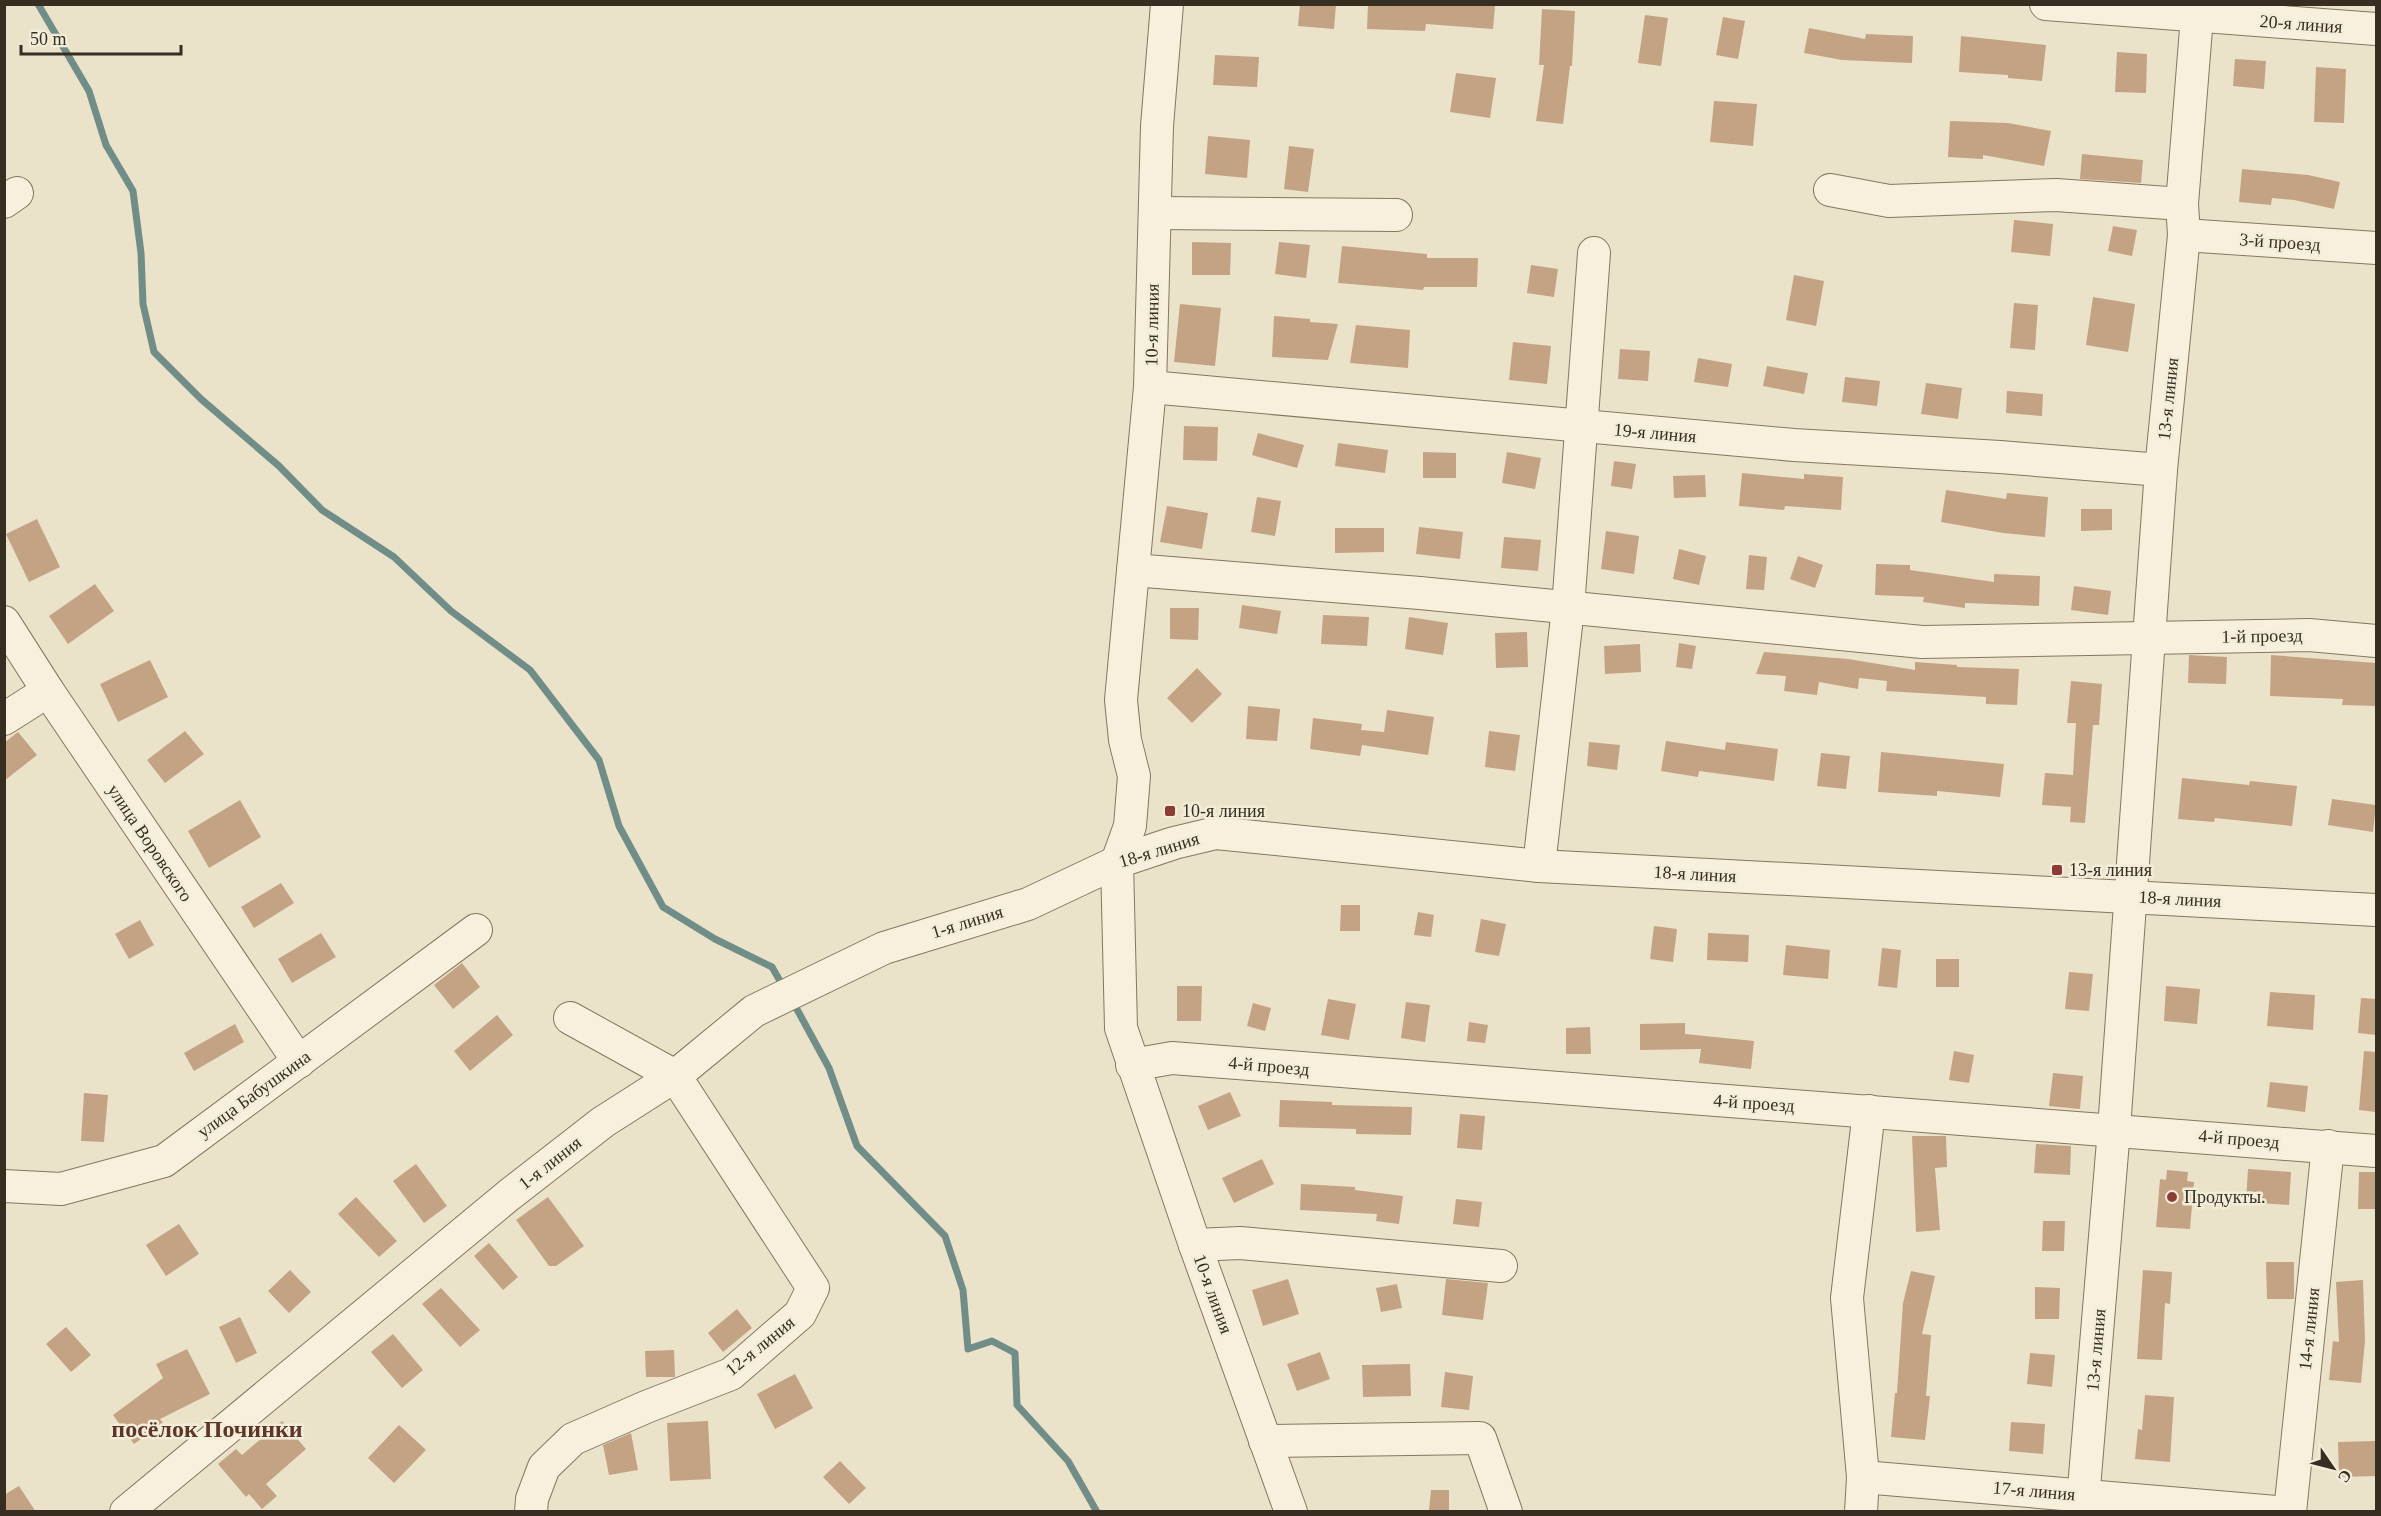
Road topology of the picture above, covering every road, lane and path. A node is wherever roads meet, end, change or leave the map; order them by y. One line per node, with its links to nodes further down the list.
1 (1167, 4): 7 (street, 10-я линия)
2 (2046, 4): 3 (street, 20-я линия)
3 (2197, 11): 4 (street, 20-я линия); 6 (street, 13-я линия)
4 (2376, 29)
5 (1830, 190): 6 (street)
6 (2182, 204): 9 (street, 13-я линия)
7 (1155, 213): 8 (street); 12 (street, 10-я линия)
8 (1396, 215)
9 (2184, 235): 10 (street, 3-й проезд); 14 (street, 13-я линия)
10 (2376, 248)
11 (1594, 253): 13 (street)
12 (1150, 387): 13 (street, 19-я линия); 15 (street, 10-я линия)
13 (1582, 426): 14 (street, 19-я линия); 16 (street)
14 (2161, 470): 18 (street, 13-я линия)
15 (1133, 570): 16 (street, 1-й проезд); 22 (street, 10-я линия)
16 (1568, 608): 18 (street, 1-й проезд); 23 (street)
17 (4, 622): 20 (street, улица Воровского)
18 (2147, 638): 19 (street, 1-й проезд); 24 (street, 13-я линия)
19 (2376, 641)
20 (48, 691): 21 (street); 29 (street, улица Воровского)
21 (4, 719)
22 (1117, 862): 23 (street, 18-я линия); 25 (street, 18-я линия); 30 (street, 10-я линия)
23 (1539, 866): 24 (street, 18-я линия)
24 (2129, 896): 26 (street, 18-я линия); 33 (street, 13-я линия)
25 (1028, 904): 31 (street, 1-я линия)
26 (2376, 910)
27 (476, 930): 29 (street, улица Бабушкина)
28 (570, 1018): 31 (street)
29 (299, 1062): 36 (street, улица Бабушкина)
30 (1132, 1065): 32 (street, 4-й проезд); 37 (street, 10-я линия)
31 (675, 1076): 42 (street, 1-я линия); 43 (street, 12-я линия)
32 (1869, 1111): 33 (street, 4-й проезд); 40 (street)
33 (2114, 1129): 34 (street, 4-й проезд); 41 (street, 13-я линия)
34 (2328, 1146): 35 (street, 4-й проезд); 48 (street, 14-я линия)
35 (2376, 1151)
36 (4, 1186)
37 (1195, 1245): 38 (street); 39 (street, 10-я линия)
38 (1501, 1266)
39 (1265, 1440): 44 (street, 10-я линия); 45 (street)
40 (1863, 1477): 41 (street, 17-я линия); 46 (street)
41 (2083, 1503): 47 (street, 17-я линия)
42 (126, 1512)
43 (531, 1512)
44 (1291, 1512)
45 (1506, 1512)
46 (1861, 1512)
47 (2276, 1512)
48 (2290, 1512)

